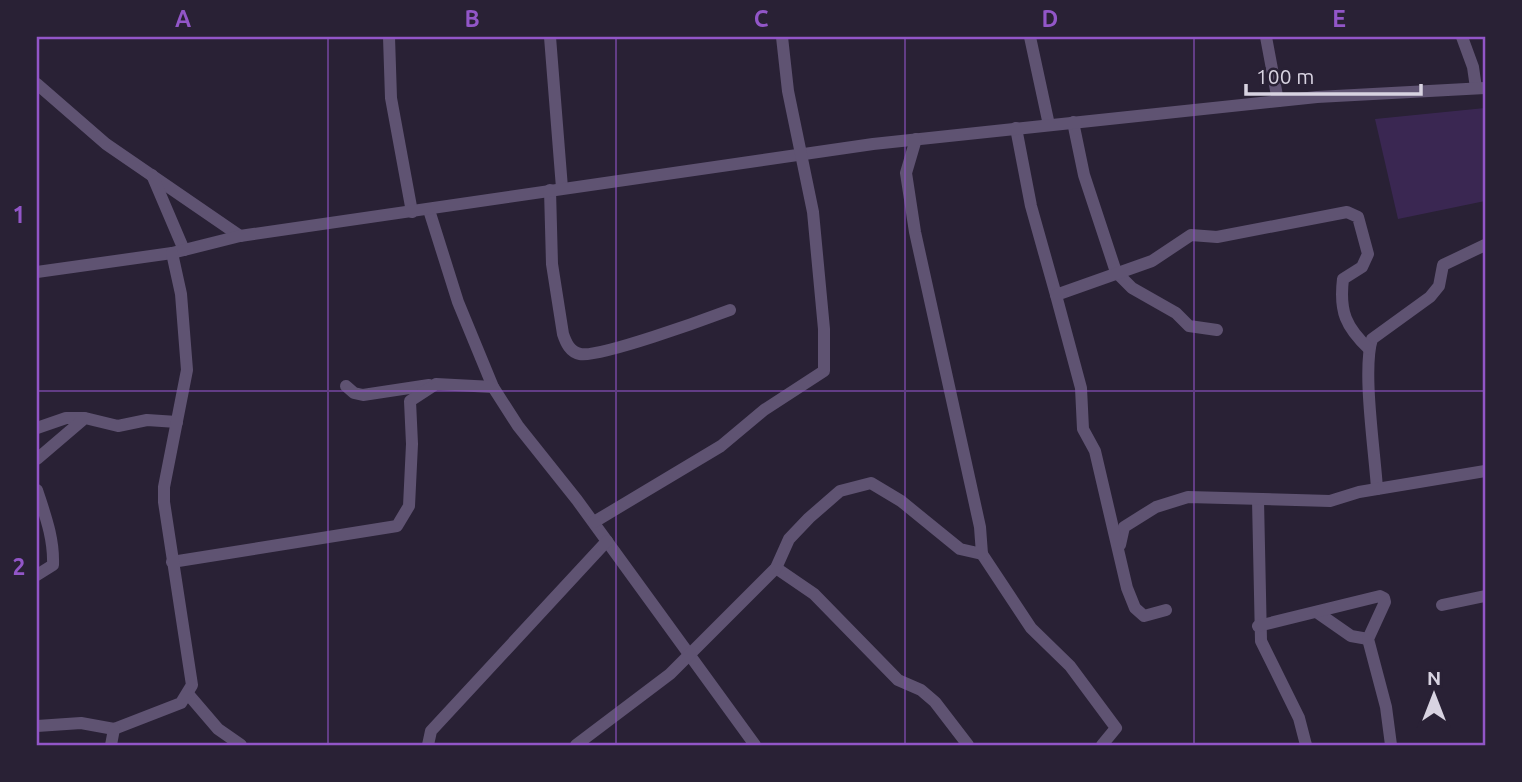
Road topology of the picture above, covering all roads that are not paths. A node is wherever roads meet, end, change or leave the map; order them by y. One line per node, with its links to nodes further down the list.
1 (389, 37): 18 (street)
2 (550, 37): 16 (street)
3 (782, 37): 14 (street)
4 (1030, 37): 11 (street)
5 (1266, 37): 9 (street)
6 (1462, 37): 8 (street)
7 (37, 84): 15 (street)
8 (1480, 88): 9 (street)
9 (1278, 101): 10 (street)
10 (1073, 122): 11 (street); 23 (street)
11 (1049, 125): 12 (street)
12 (1016, 128): 13 (street); 24 (street)
13 (916, 139): 14 (street); 42 (street)
14 (803, 153): 16 (street); 39 (street)
15 (152, 174): 19 (street); 21 (street)
16 (556, 189): 17 (street); 25 (street)
17 (429, 210): 18 (street); 30 (street)
18 (412, 212): 19 (street)
19 (240, 236): 21 (street)
20 (1485, 245): 27 (street)
21 (178, 251): 22 (street); 32 (street)
22 (37, 272)
23 (1116, 272): 24 (street); 26 (street); 27 (street)
24 (1056, 295): 41 (street)
25 (730, 310)
26 (1217, 330)
27 (1369, 349): 37 (street)
28 (436, 384): 29 (street); 30 (street); 43 (street)
29 (346, 386)
30 (493, 387): 39 (street)
31 (85, 418): 32 (street); 33 (street); 34 (street)
32 (177, 422): 43 (street)
33 (37, 428)
34 (37, 459)
35 (1485, 471): 37 (street)
36 (37, 489): 45 (street)
37 (1377, 489): 38 (street)
38 (1258, 500): 41 (street); 50 (street)
39 (594, 522): 40 (street)
40 (607, 541): 52 (street); 58 (street)
41 (1119, 549): 48 (street)
42 (982, 554): 44 (street); 62 (street)
43 (172, 562): 53 (street)
44 (776, 568): 52 (street); 61 (street)
45 (37, 575)
46 (1485, 596): 47 (street)
47 (1442, 605)
48 (1166, 610)
49 (1318, 612): 50 (street); 51 (street); 51 (street)
50 (1258, 626): 63 (street)
51 (1368, 639): 64 (street)
52 (689, 652): 59 (street); 60 (street)
53 (188, 694): 55 (street); 57 (street)
54 (37, 726): 55 (street)
55 (114, 729): 56 (street)
56 (111, 745)
57 (242, 745)
58 (428, 745)
59 (576, 745)
60 (754, 745)
61 (968, 745)
62 (1102, 745)
63 (1305, 745)
64 (1391, 745)

